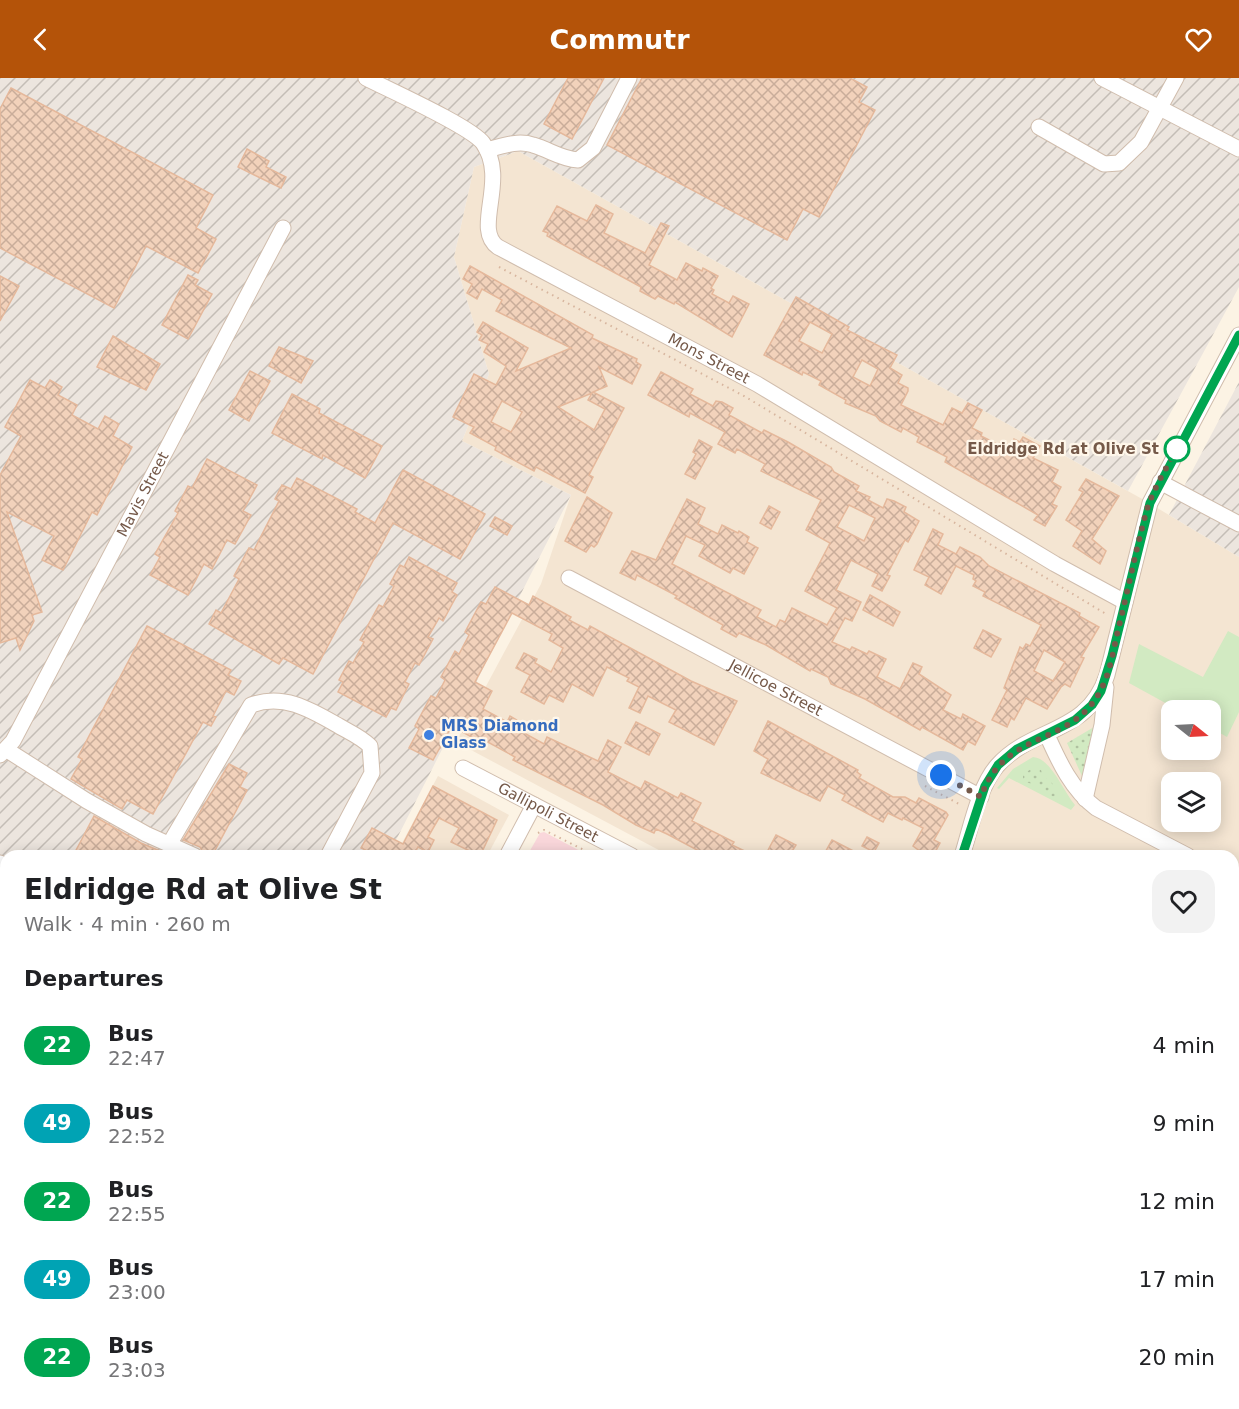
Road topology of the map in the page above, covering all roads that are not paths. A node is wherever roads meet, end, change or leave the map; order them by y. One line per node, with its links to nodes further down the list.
1 (366, 78): 8 (street)
2 (629, 78): 8 (street)
3 (1102, 78): 5 (street)
4 (1176, 78): 5 (street)
5 (1159, 109): 6 (street); 7 (street)
6 (1039, 127)
7 (1239, 149)
8 (487, 150): 14 (street, Mons Street)
9 (283, 228): 17 (street, Mavis Street)
10 (1239, 335): 11 (street)
11 (1160, 482): 12 (street); 14 (street)
12 (1239, 524)
13 (569, 578): 19 (street, Jellicoe Street)
14 (1125, 602): 15 (street)
15 (1107, 675): 16 (street); 20 (street)
16 (1047, 735): 19 (street); 20 (street)
17 (4, 753): 22 (street)
18 (463, 768): 21 (street, Gallipoli Street)
19 (981, 797): 27 (street)
20 (1085, 799): 28 (street)
21 (534, 805): 25 (street); 26 (street, Gallipoli Street)
22 (170, 843): 23 (street); 24 (street)
23 (183, 850)
24 (331, 850)
25 (510, 850)
26 (620, 850)
27 (964, 850)
28 (1176, 850)

